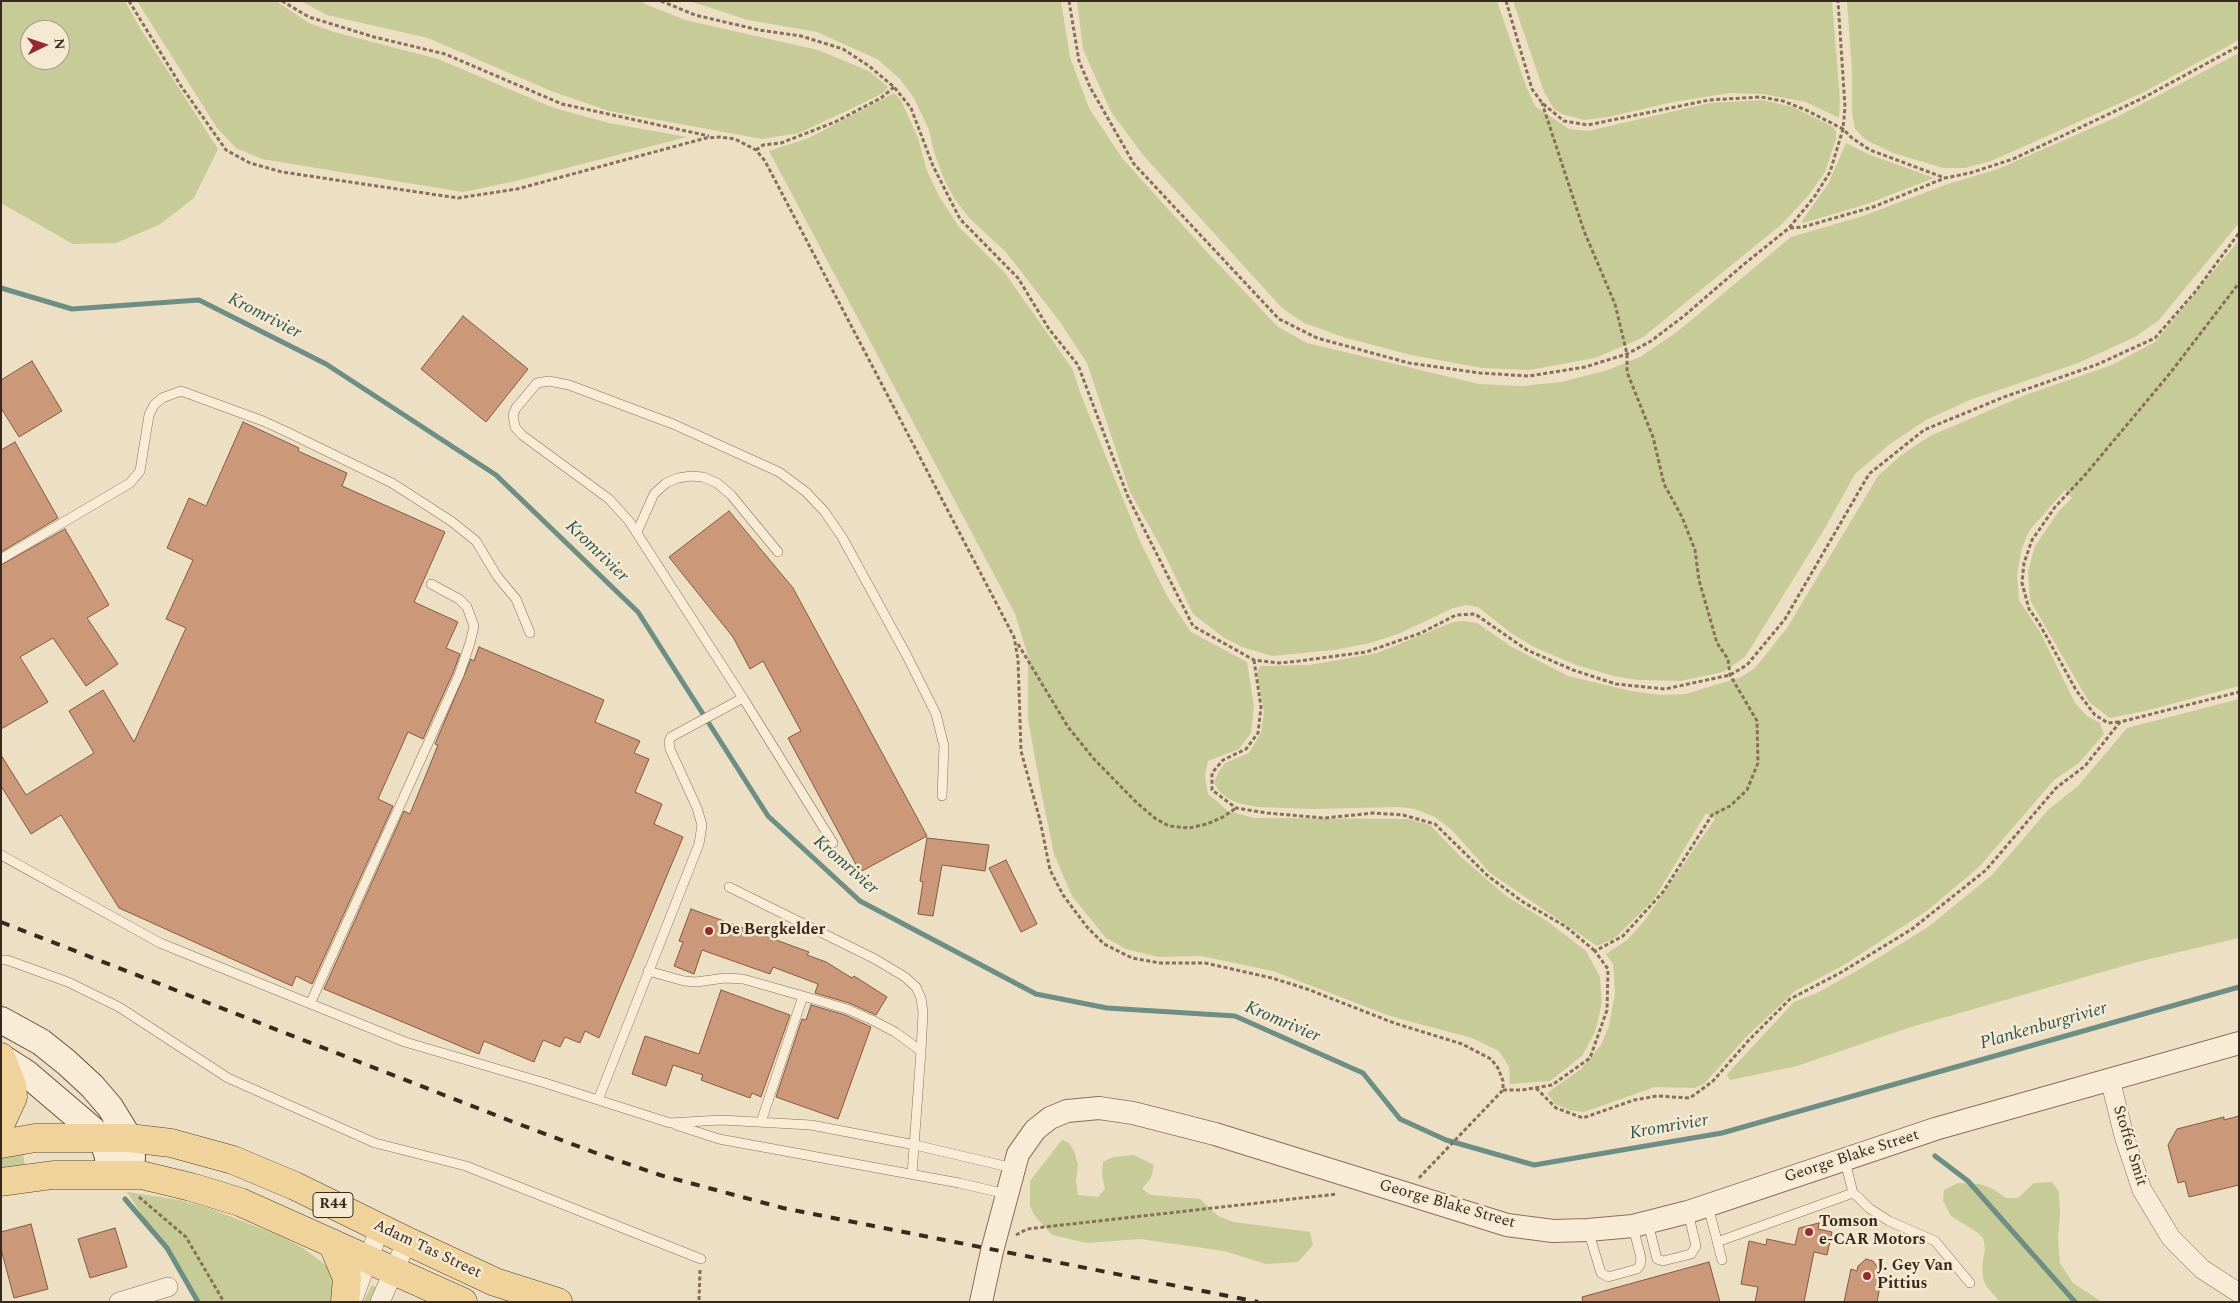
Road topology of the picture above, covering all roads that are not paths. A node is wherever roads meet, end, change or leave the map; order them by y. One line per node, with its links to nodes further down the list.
1 (637, 532): 2 (lane); 6 (lane); 7 (lane)
2 (778, 552)
3 (1, 559): 5 (lane)
4 (431, 584): 14 (lane)
5 (530, 633)
6 (743, 698): 8 (lane); 12 (lane)
7 (942, 796)
8 (833, 843)
9 (1, 856): 14 (lane)
10 (729, 887): 17 (lane)
11 (1, 960): 42 (lane)
12 (648, 971): 13 (lane); 20 (lane)
13 (803, 996): 17 (lane); 21 (lane)
14 (310, 1004): 20 (lane)
15 (1, 1020): 25 (main road)
16 (2239, 1043): 19 (street, George Blake Street)
17 (921, 1051): 27 (lane)
18 (1, 1057): 22 (main road); 24 (main road)
19 (2110, 1079): 28 (street, George Blake Street); 48 (street, Stoffel Smit)
20 (598, 1100): 23 (lane)
21 (761, 1122): 23 (lane); 27 (lane)
22 (1, 1123)
23 (670, 1123): 30 (lane)
24 (101, 1137): 25 (main road, Adam Tas Street / R44); 26 (main road, R44); 32 (main road)
25 (129, 1138): 32 (main road); 37 (main road, Adam Tas Street / R44)
26 (1, 1144)
27 (915, 1145): 29 (lane); 30 (lane)
28 (1844, 1158): 33 (lane); 35 (street, George Blake Street)
29 (1013, 1168): 34 (street, George Blake Street); 38 (street, George Blake Street)
30 (912, 1174): 34 (lane)
31 (1, 1182): 32 (main road, R44)
32 (125, 1182): 41 (main road, Adam Tas Street / R44)
33 (1853, 1192): 40 (lane); 46 (lane)
34 (1006, 1194): 55 (street, George Blake Street)
35 (1698, 1209): 36 (street, George Blake Street); 36 (lane); 40 (lane)
36 (1640, 1224): 38 (street, George Blake Street); 38 (lane)
37 (380, 1228): 39 (main road, Adam Tas Street / R44); 43 (street)
38 (1588, 1230)
39 (407, 1242): 45 (street); 54 (main road, Adam Tas Street / R44)
40 (1717, 1242): 44 (lane)
41 (332, 1243): 43 (main road, Adam Tas Street / R44); 50 (main road)
42 (701, 1259)
43 (368, 1260): 45 (main road, Adam Tas Street / R44); 51 (street)
44 (1722, 1260)
45 (393, 1271): 52 (street); 53 (main road, Adam Tas Street / R44)
46 (1970, 1283)
47 (168, 1287): 49 (street)
48 (2239, 1292)
49 (118, 1302)
50 (345, 1302)
51 (351, 1302)
52 (380, 1302)
53 (463, 1302)
54 (558, 1302)
55 (981, 1302)

